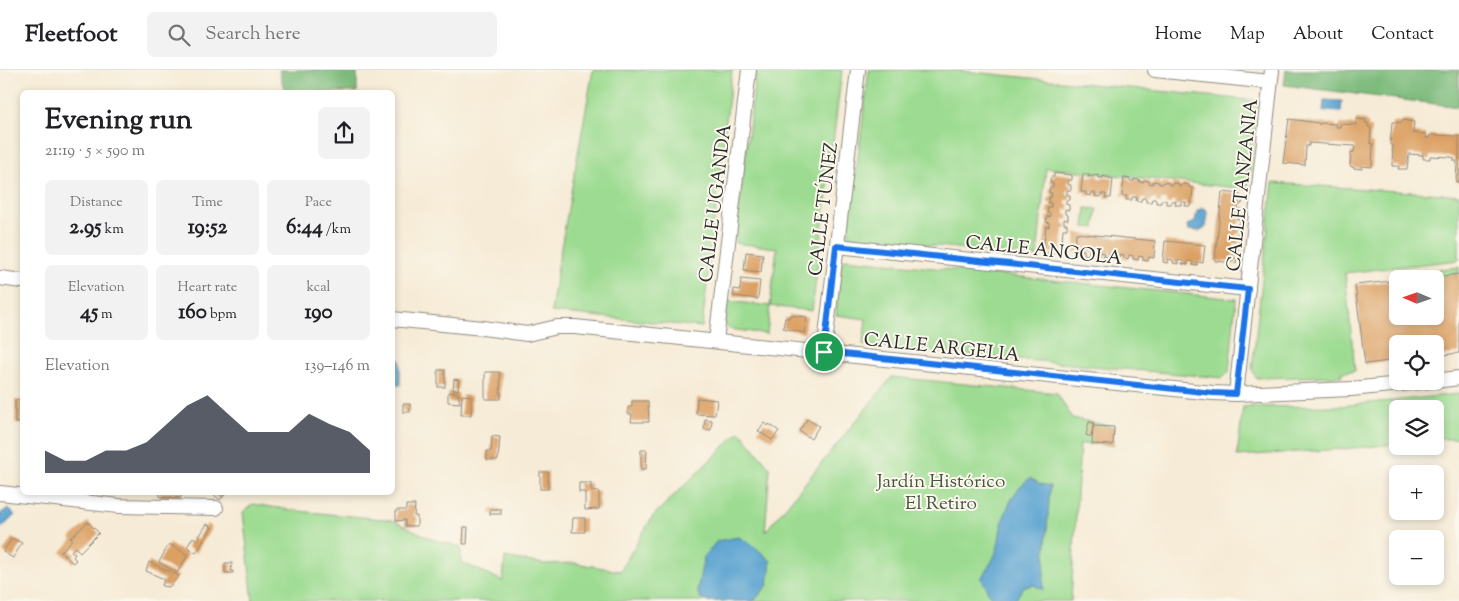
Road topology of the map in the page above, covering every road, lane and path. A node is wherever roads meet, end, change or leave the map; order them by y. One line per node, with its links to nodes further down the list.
1 (749, 70): 10 (street, CALLE UGANDA)
2 (858, 70): 5 (street, CALLE TÚNEZ)
3 (1155, 70): 4 (street)
4 (1271, 76): 8 (street, CALLE TANZANIA)
5 (836, 246): 8 (street, CALLE ANGOLA); 11 (street, CALLE TÚNEZ)
6 (0, 278): 7 (street)
7 (20, 280)
8 (1248, 289): 15 (street, CALLE TANZANIA)
9 (395, 319): 10 (street, CALLE ARGELIA)
10 (716, 341): 11 (street, CALLE ARGELIA)
11 (824, 352): 15 (street, CALLE ARGELIA)
12 (1459, 378): 13 (street)
13 (1444, 380)
14 (1389, 385): 15 (street, CALLE ARGELIA)
15 (1236, 394)
16 (0, 493): 17 (street)
17 (216, 508)

